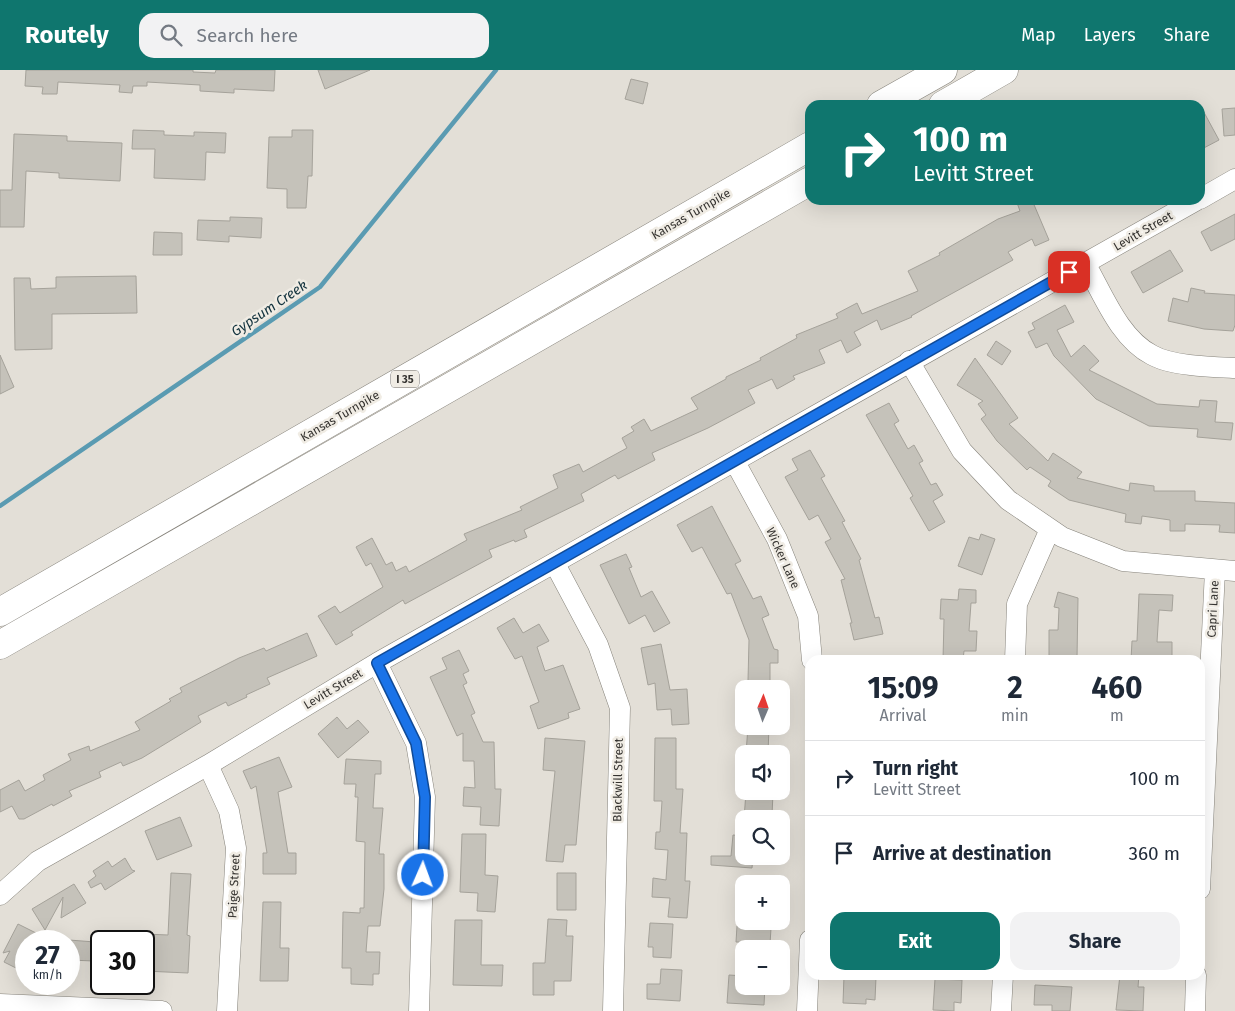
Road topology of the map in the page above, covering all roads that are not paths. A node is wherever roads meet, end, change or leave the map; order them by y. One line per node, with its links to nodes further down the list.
1 (943, 70): 3 (highway)
2 (1004, 70): 4 (highway)
3 (890, 100)
4 (952, 100)
5 (805, 149): 18 (highway, Kansas Turnpike / I 35)
6 (1235, 179): 8 (street, Levitt Street)
7 (805, 184): 19 (highway, I 35)
8 (1205, 196)
9 (1188, 205): 10 (street, Levitt Street)
10 (1085, 264): 11 (street, Levitt Street); 12 (street)
11 (909, 361): 13 (street, Levitt Street); 14 (street)
12 (1235, 368)
13 (735, 462): 15 (street, Levitt Street); 20 (street, Wicker Lane)
14 (1050, 529): 16 (street); 21 (street)
15 (555, 564): 22 (street, Levitt Street); 33 (street, Blackwill Street)
16 (1215, 570): 17 (street); 24 (street, Capri Lane)
17 (1235, 571)
18 (0, 612)
19 (0, 645)
20 (812, 655)
21 (1015, 655)
22 (377, 663): 23 (street, Levitt Street); 32 (street)
23 (208, 765): 25 (street, Levitt Street); 31 (street, Paige Street)
24 (1205, 783)
25 (0, 895)
26 (808, 980): 34 (street)
27 (1002, 980): 35 (street)
28 (1196, 980): 36 (street)
29 (0, 1004): 30 (street)
30 (162, 1011)
31 (227, 1011)
32 (419, 1011)
33 (612, 1011)
34 (807, 1011)
35 (1001, 1011)
36 (1195, 1011)

